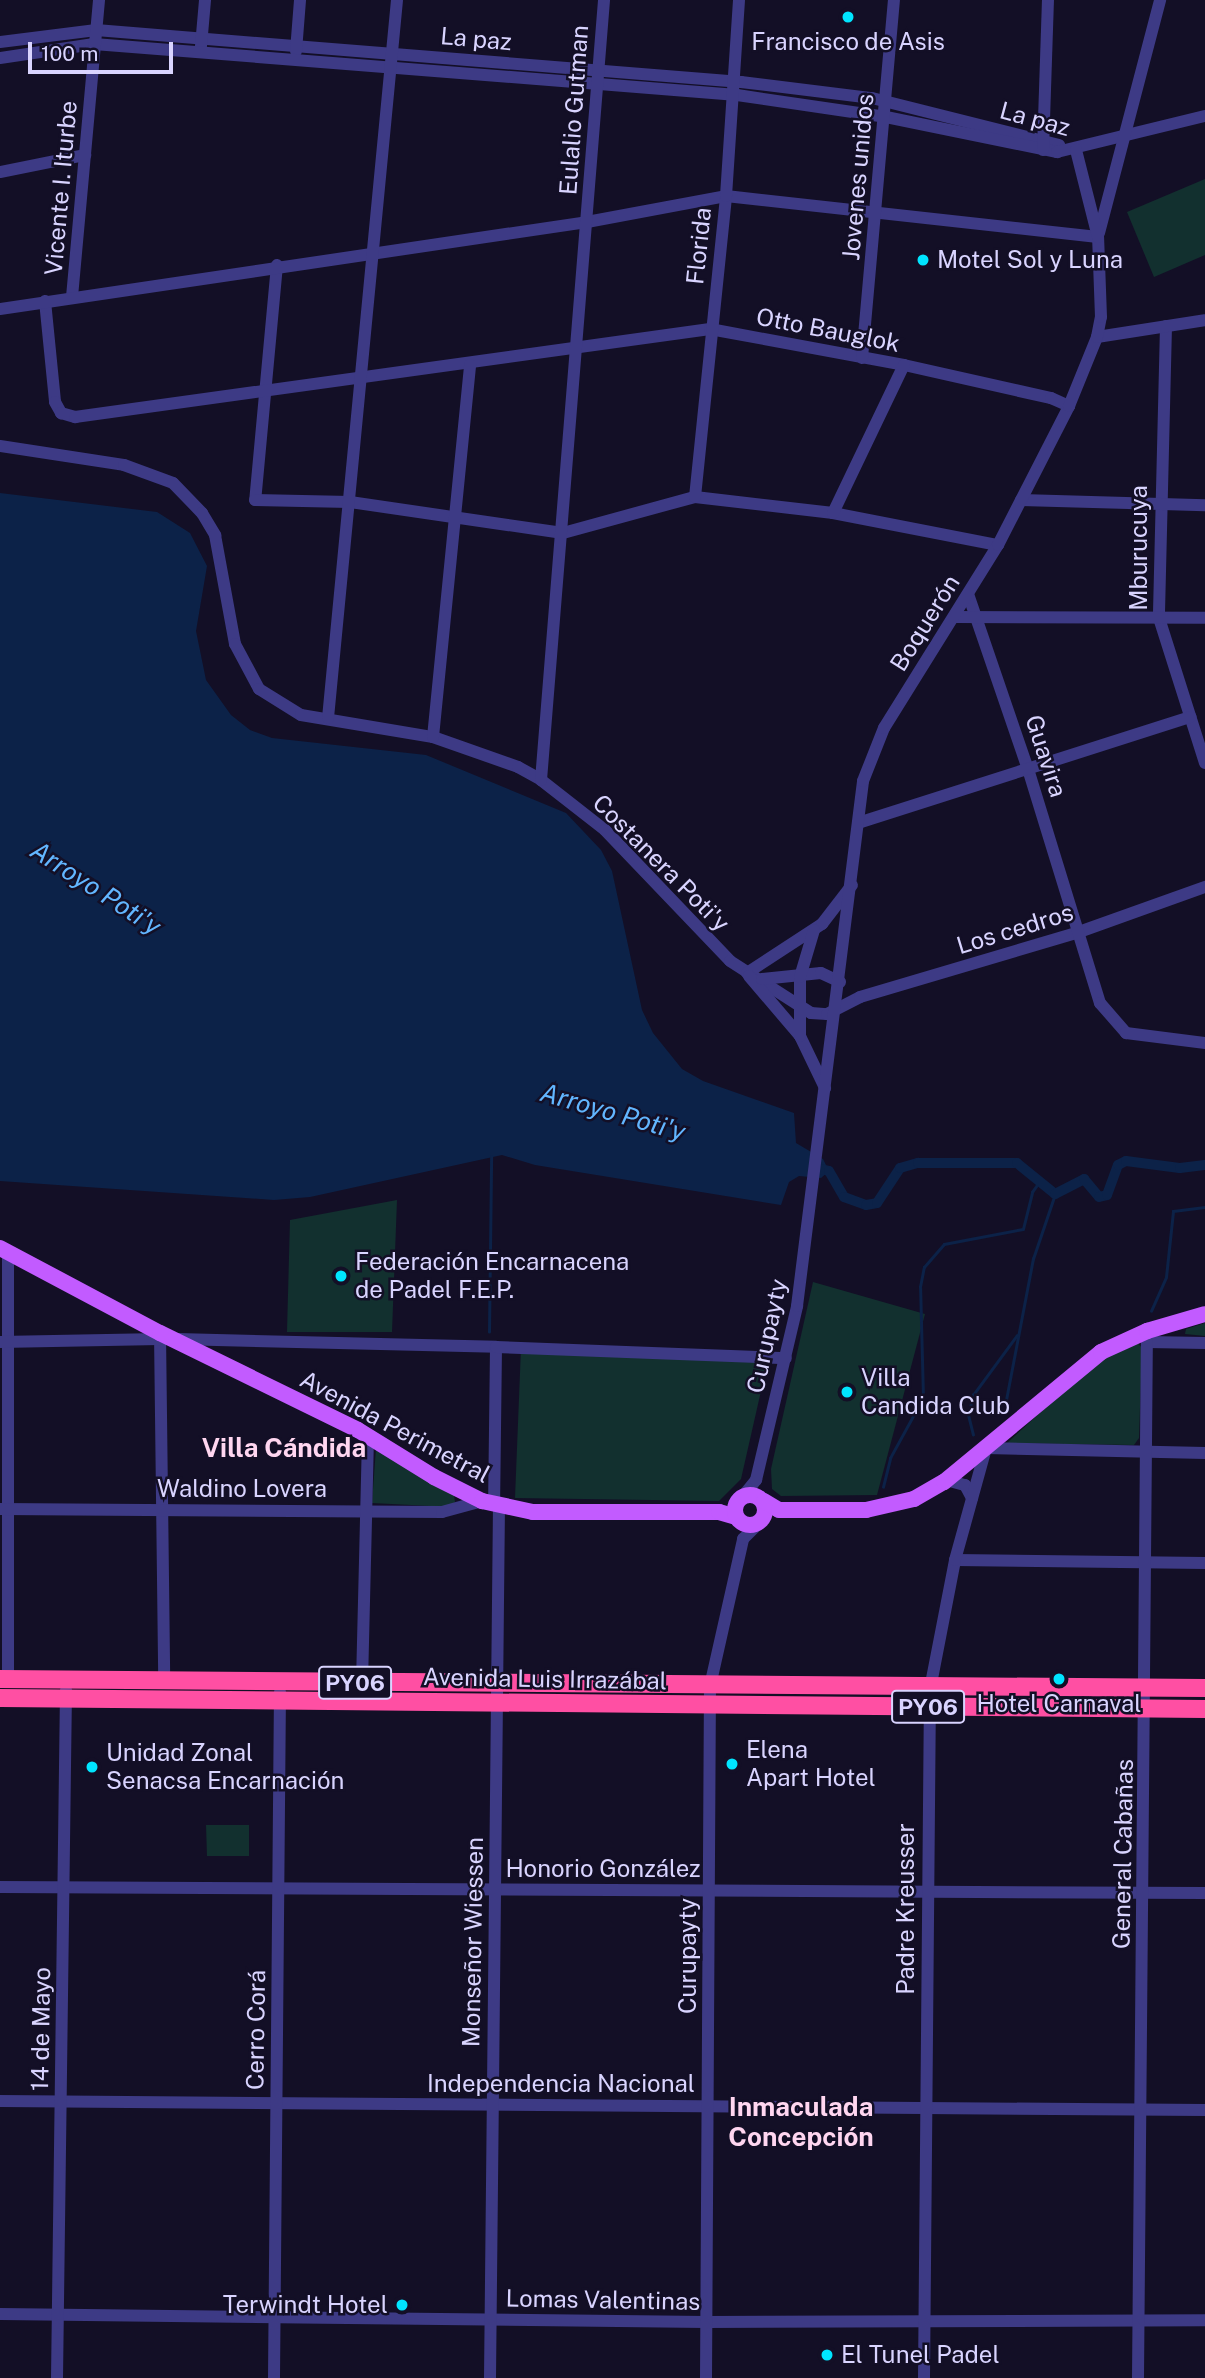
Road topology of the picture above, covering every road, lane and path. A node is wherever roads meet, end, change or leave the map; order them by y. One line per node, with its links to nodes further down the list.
1 (99, 0): 10 (street, Vicente I. Iturbe)
2 (205, 0): 12 (street)
3 (300, 0): 13 (street)
4 (397, 0): 15 (street)
5 (604, 0): 16 (street, Eulalio Gutman)
6 (740, 0): 17 (street, Florida)
7 (894, 0): 19 (street, Jovenes unidos)
8 (1048, 0): 23 (street)
9 (1160, 0): 22 (street)
10 (95, 37): 11 (street, La paz); 12 (street, La paz); 14 (street, La paz); 25 (street, Vicente I. Iturbe)
11 (0, 42)
12 (201, 44): 13 (street, La paz)
13 (296, 52): 15 (street, La paz)
14 (0, 58)
15 (393, 59): 16 (street, La paz); 31 (street)
16 (596, 77): 17 (street, La paz); 18 (street, La paz); 29 (street, Eulalio Gutman)
17 (733, 81): 18 (street, Florida); 19 (street, La paz)
18 (732, 95): 21 (street, La paz); 27 (street, Florida)
19 (887, 103): 21 (street, Jovenes unidos); 23 (street, La paz)
20 (1205, 116): 22 (street, La paz)
21 (886, 117): 23 (street, La paz); 28 (street, Jovenes unidos)
22 (1123, 138): 24 (street, La paz); 30 (street)
23 (1043, 146): 24 (street, La paz)
24 (1076, 150): 30 (street, Boquerón)
25 (85, 155): 26 (street); 33 (street, Vicente I. Iturbe)
26 (0, 172)
27 (726, 195): 28 (street); 29 (street); 38 (street, Florida)
28 (876, 215): 30 (street); 41 (street, Jovenes unidos)
29 (587, 222): 31 (street); 40 (street, Eulalio Gutman)
30 (1098, 237): 39 (street, Boquerón)
31 (375, 254): 32 (street); 44 (street)
32 (277, 265): 33 (street); 45 (street)
33 (72, 297): 34 (street)
34 (45, 301): 35 (street); 45 (street, Otto Bauglok)
35 (0, 309)
36 (1205, 320): 37 (street)
37 (1166, 326): 39 (street); 51 (street, Mburucuya)
38 (710, 329): 40 (street, Otto Bauglok); 41 (street, Otto Bauglok); 48 (street, Florida)
39 (1097, 337): 46 (street, Boquerón)
40 (577, 350): 42 (street, Otto Bauglok); 55 (street, Eulalio Gutman)
41 (862, 358): 43 (street, Otto Bauglok)
42 (470, 365): 44 (street, Otto Bauglok); 54 (street)
43 (904, 365): 46 (street, Otto Bauglok); 53 (street)
44 (362, 379): 45 (street, Otto Bauglok); 50 (street)
45 (264, 394): 50 (street)
46 (1069, 406): 49 (street, Boquerón)
47 (0, 446): 62 (street, Costanera Poti'y)
48 (695, 497): 53 (street); 55 (street)
49 (1021, 500): 51 (street); 56 (street, Boquerón)
50 (350, 502): 54 (street); 62 (street)
51 (1160, 503): 52 (street); 60 (street, Mburucuya)
52 (1205, 505)
53 (833, 513): 56 (street)
54 (457, 518): 55 (street); 64 (street)
55 (563, 533): 67 (street, Eulalio Gutman)
56 (998, 545): 57 (street, Boquerón)
57 (968, 594): 58 (street, Boquerón); 59 (street, Guavira)
58 (955, 617): 59 (street); 68 (street, Boquerón)
59 (978, 617): 60 (street); 66 (street, Guavira)
60 (1158, 618): 61 (street); 63 (street, Mburucuya)
61 (1205, 618)
62 (328, 718): 64 (street, Costanera Poti'y)
63 (1189, 718): 65 (street, Mburucuya); 66 (street)
64 (433, 737): 67 (street, Costanera Poti'y)
65 (1205, 763)
66 (1028, 769): 68 (street); 72 (street, Guavira)
67 (541, 780): 73 (street, Costanera Poti'y)
68 (858, 822): 69 (street, Boquerón)
69 (853, 885): 71 (street); 76 (street, Boquerón)
70 (1205, 887): 72 (street, Los cedros)
71 (815, 929): 73 (street); 74 (street)
72 (1079, 932): 78 (street, Los cedros); 80 (street, Guavira)
73 (747, 973): 75 (street); 79 (street)
74 (800, 977): 75 (street); 76 (street); 77 (street)
75 (762, 979): 77 (street)
76 (840, 982): 78 (street, Boquerón)
77 (798, 1005): 78 (street); 79 (street)
78 (837, 1010): 81 (street, Boquerón)
79 (800, 1036): 81 (street)
80 (1205, 1043)
81 (826, 1091): 82 (street, Boquerón)
82 (821, 1136): 90 (street, Curupayty)
83 (4, 1250): 86 (main road, Avenida Perimetral); 87 (street)
84 (1205, 1314): 85 (main road, Avenida Perimetral)
85 (1147, 1336): 88 (street); 92 (main road, Avenida Perimetral); 93 (street, General Cabañas)
86 (165, 1337): 87 (street); 89 (street); 91 (main road, Avenida Perimetral); 102 (street)
87 (3, 1342): 100 (street)
88 (1205, 1343)
89 (495, 1347): 90 (street); 99 (street, Monseñor Wiessen)
90 (786, 1358): 95 (street, Curupayty)
91 (368, 1435): 99 (main road, Avenida Perimetral); 104 (street)
92 (986, 1448): 93 (street); 96 (main road, Avenida Perimetral); 97 (street, Padre Kreusser)
93 (1147, 1453): 94 (street); 108 (street, General Cabañas)
94 (1205, 1453)
95 (756, 1480): 98 (street, Curupayty); 101 (street, Curupayty)
96 (946, 1480): 97 (street); 103 (main road, Avenida Perimetral)
97 (972, 1498): 107 (street, Padre Kreusser)
98 (762, 1500): 101 (main road, Avenida Perimetral); 103 (main road, Avenida Perimetral); 105 (main road)
99 (492, 1504): 101 (main road, Avenida Perimetral); 104 (street, Waldino Lovera); 118 (street, Monseñor Wiessen)
100 (3, 1509): 102 (street, Waldino Lovera); 110 (street)
101 (738, 1509): 105 (main road, Avenida Perimetral); 106 (street, Curupayty)
102 (162, 1510): 104 (street, Waldino Lovera); 112 (street)
103 (779, 1510): 105 (main road, Avenida Perimetral)
104 (365, 1511): 114 (street)
105 (760, 1522): 106 (street)
106 (743, 1539): 115 (street, Curupayty)
107 (955, 1560): 108 (street); 120 (street, Padre Kreusser)
108 (1146, 1563): 109 (street); 116 (street, General Cabañas)
109 (1205, 1563)
110 (4, 1679): 111 (highway, PY06)
111 (66, 1679): 112 (highway, PY06); 121 (street, 14 de Mayo)
112 (164, 1681): 113 (highway, PY06)
113 (280, 1682): 114 (highway, PY06); 122 (street, Cerro Corá)
114 (362, 1683): 118 (highway, PY06)
115 (710, 1686): 118 (highway, PY06); 120 (highway, PY06); 123 (street, Curupayty)
116 (1145, 1688): 117 (highway, PY06); 120 (highway, PY06); 125 (street, General Cabañas)
117 (1205, 1688)
118 (497, 1693): 122 (highway, Avenida Luis Irrazábal / PY06); 123 (highway, Avenida Luis Irrazábal / PY06); 129 (street, Monseñor Wiessen)
119 (0, 1698): 121 (highway, Avenida Luis Irrazábal / PY06)
120 (929, 1698): 123 (highway, PY06); 125 (highway, PY06); 131 (street, Padre Kreusser)
121 (65, 1699): 122 (highway, Avenida Luis Irrazábal / PY06); 127 (street, 14 de Mayo)
122 (280, 1702): 128 (street, Cerro Corá)
123 (711, 1706): 130 (street, Curupayty)
124 (1205, 1709): 125 (highway, PY06)
125 (1146, 1710): 132 (street, General Cabañas)
126 (0, 1887): 127 (street, Honorio González)
127 (63, 1887): 128 (street, Honorio González); 135 (street, 14 de Mayo)
128 (279, 1888): 129 (street, Honorio González); 136 (street, Cerro Corá)
129 (495, 1889): 130 (street, Honorio González); 137 (street, Monseñor Wiessen)
130 (710, 1891): 131 (street, Honorio González); 138 (street, Curupayty)
131 (928, 1892): 132 (street, Honorio González); 139 (street, Padre Kreusser)
132 (1144, 1893): 133 (street, Honorio González); 140 (street, General Cabañas)
133 (1205, 1893)
134 (0, 2101): 135 (street, Independencia Nacional)
135 (61, 2102): 136 (street, Independencia Nacional); 143 (street, 14 de Mayo)
136 (277, 2103): 137 (street, Independencia Nacional); 144 (street, Cerro Corá)
137 (493, 2105): 138 (street, Independencia Nacional); 145 (street, Monseñor Wiessen)
138 (708, 2107): 139 (street, Independencia Nacional); 149 (street, Curupayty)
139 (926, 2108): 140 (street, Independencia Nacional); 147 (street, Padre Kreusser)
140 (1141, 2110): 141 (street, Independencia Nacional); 146 (street, General Cabañas)
141 (1205, 2110)
142 (0, 2314): 143 (street, Lomas Valentinas)
143 (58, 2315): 144 (street, Lomas Valentinas); 150 (street, 14 de Mayo)
144 (275, 2317): 145 (street, Lomas Valentinas); 151 (street, Cerro Corá)
145 (491, 2319): 149 (street, Lomas Valentinas); 152 (street, Monseñor Wiessen)
146 (1139, 2319): 147 (street, Lomas Valentinas); 148 (street, Lomas Valentinas); 155 (street, General Cabañas)
147 (924, 2320): 149 (street, Lomas Valentinas); 154 (street, Padre Kreusser)
148 (1205, 2320)
149 (706, 2322): 153 (street, Curupayty)
150 (57, 2378)
151 (274, 2378)
152 (490, 2378)
153 (706, 2378)
154 (924, 2378)
155 (1138, 2378)

